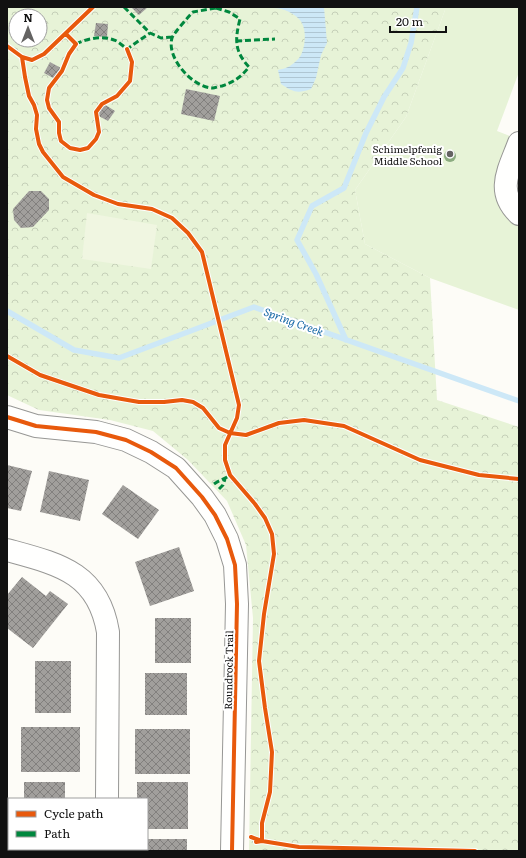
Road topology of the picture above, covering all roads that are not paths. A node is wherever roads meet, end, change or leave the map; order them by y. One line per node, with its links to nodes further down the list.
1 (519, 143): 2 (street)
2 (519, 214)
3 (7, 417): 6 (street, Roundrock Trail)
4 (7, 550): 5 (street)
5 (106, 798)
6 (232, 851)

